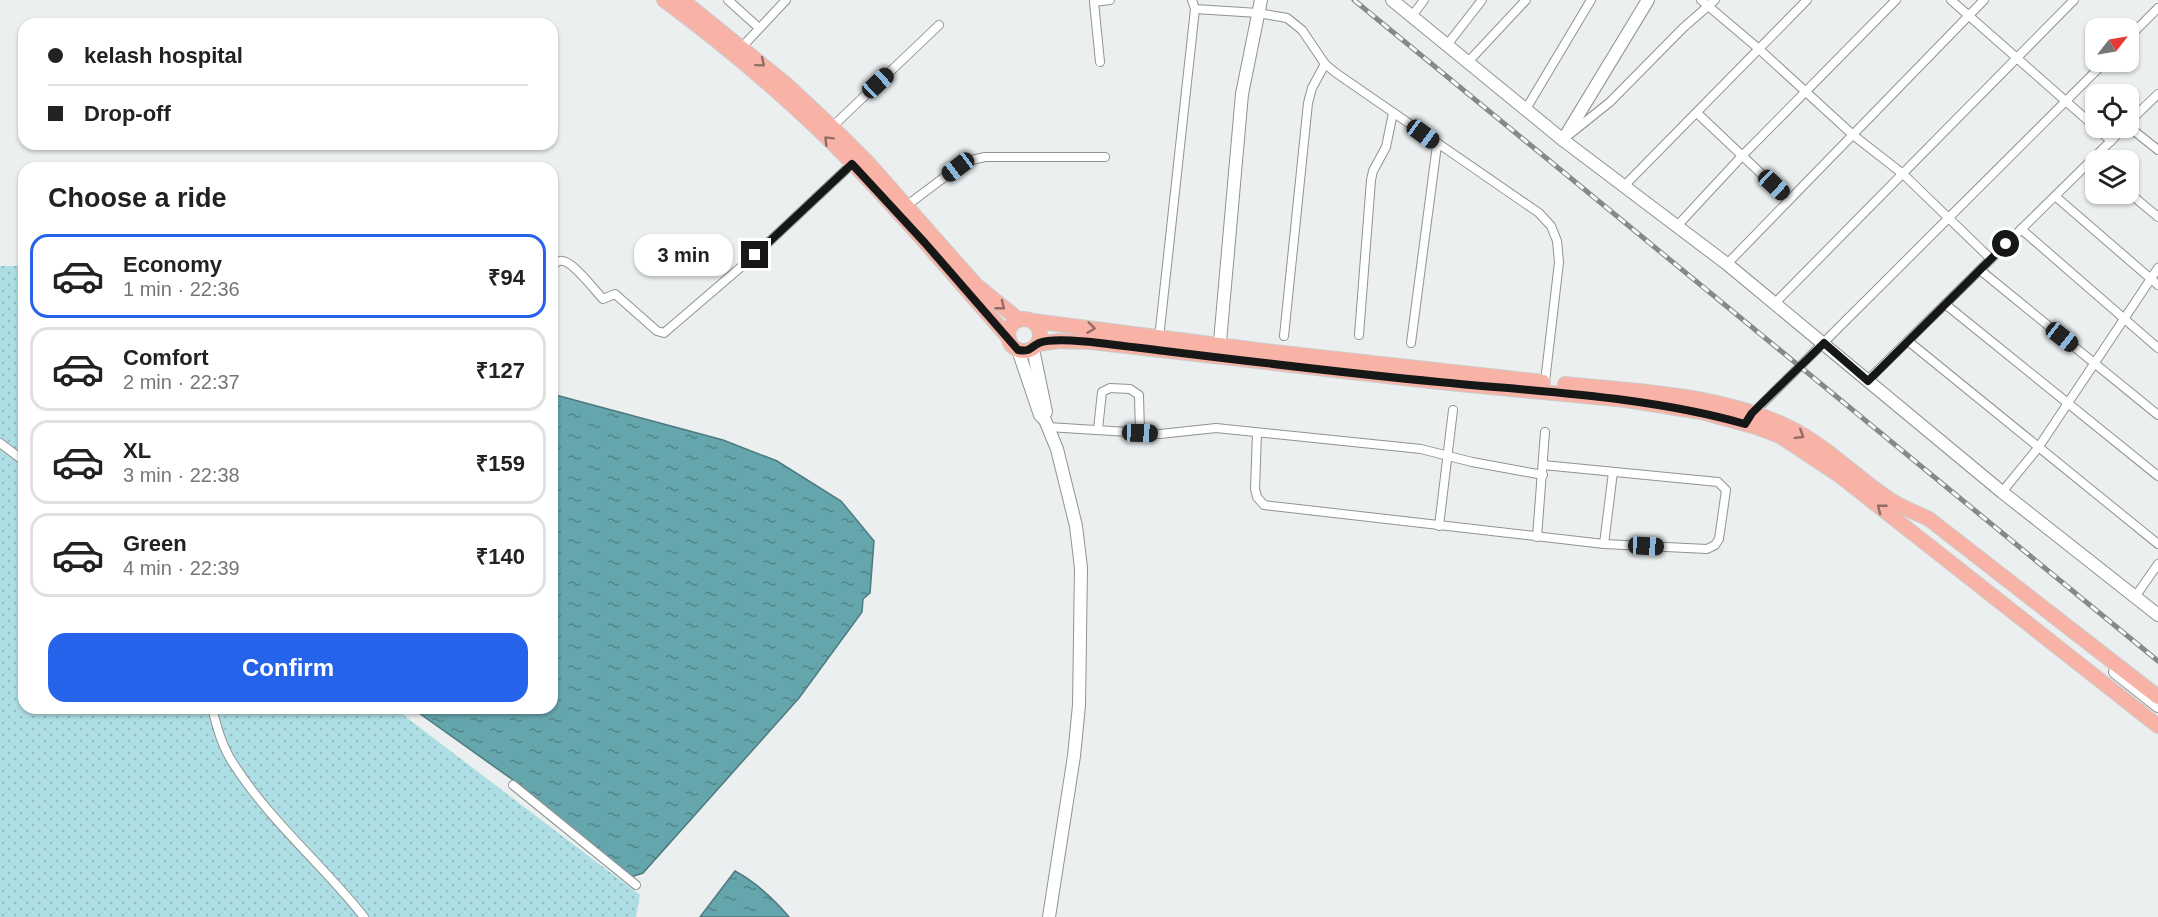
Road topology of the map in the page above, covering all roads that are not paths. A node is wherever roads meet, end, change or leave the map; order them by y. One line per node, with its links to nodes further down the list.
1 (664, 0): 55 (main road, one-way to 1)
2 (682, 0): 30 (main road)
3 (728, 0): 28 (street)
4 (786, 0): 28 (street)
5 (1110, 0): 19 (street)
6 (1261, 0): 23 (street)
7 (1392, 0): 25 (street)
8 (1424, 0): 25 (street)
9 (1482, 0): 29 (street)
10 (1526, 0): 34 (street)
11 (1591, 0): 40 (street)
12 (1648, 0): 48 (street)
13 (1701, 0): 20 (street)
14 (1807, 0): 31 (street)
15 (1896, 0): 37 (street)
16 (1951, 0): 24 (street)
17 (1984, 0): 24 (street)
18 (2074, 0): 32 (street)
19 (1094, 1): 33 (street)
20 (1712, 3): 31 (street); 48 (street)
21 (1194, 4): 23 (street); 80 (street)
22 (2158, 8): 27 (street)
23 (1258, 13): 35 (street); 87 (street)
24 (1968, 15): 32 (street); 46 (street)
25 (1412, 16): 29 (street)
26 (939, 25): 44 (street)
27 (2139, 27)
28 (759, 28): 30 (street)
29 (1447, 45): 34 (street)
30 (742, 47): 44 (main road, one-way to 44)
31 (1759, 49): 37 (street); 42 (street)
32 (2017, 58): 39 (street); 57 (street)
33 (1100, 62)
34 (1468, 62): 40 (street)
35 (1325, 64): 41 (street); 78 (street)
36 (2095, 72): 39 (street)
37 (1806, 91): 46 (street); 53 (street)
38 (2158, 94): 43 (street)
39 (2065, 101): 49 (street); 64 (street)
40 (1526, 109): 48 (street)
41 (1393, 113): 50 (street); 77 (street)
42 (1696, 113): 53 (street); 58 (street)
43 (2139, 114)
44 (832, 127): 62 (main road)
45 (2139, 134): 52 (street)
46 (1852, 135): 57 (street); 60 (street)
47 (2114, 138): 49 (street)
48 (1563, 140): 58 (street)
49 (2111, 141): 51 (street)
50 (1437, 145): 82 (street); 90 (street)
51 (2103, 150)
52 (2158, 150)
53 (1742, 156): 60 (street); 65 (street)
54 (1105, 157): 62 (street)
55 (852, 164): 68 (street); 79 (main road)
56 (2085, 169): 59 (street)
57 (1903, 174): 64 (street); 73 (street)
58 (1624, 186): 65 (street)
59 (2055, 196): 66 (street); 72 (street)
60 (1789, 200): 69 (street)
61 (2139, 201): 63 (street)
62 (906, 206): 75 (main road, one-way to 75)
63 (2158, 217)
64 (1948, 219): 67 (street); 83 (street)
65 (1677, 226): 69 (street)
66 (2021, 229): 67 (street); 76 (street)
67 (1991, 259): 71 (street)
68 (558, 262)
69 (1727, 264): 73 (street)
70 (2158, 268): 72 (street)
71 (1980, 270): 74 (street); 88 (street)
72 (2155, 282): 76 (street)
73 (1775, 303): 83 (street)
74 (1945, 304): 81 (street); 91 (street)
75 (1026, 320): 79 (main road); 80 (main road, one-way to 80); 84 (main road)
76 (2124, 320): 85 (street); 88 (street)
77 (1359, 335)
78 (1284, 336)
79 (1009, 338): 86 (main road)
80 (1159, 338): 87 (main road)
81 (1908, 341): 89 (street); 101 (street)
82 (1411, 343)
83 (1824, 343): 89 (street); 94 (street)
84 (1036, 346): 86 (main road); 87 (main road); 95 (street)
85 (2158, 348)
86 (1018, 350): 95 (street)
87 (1219, 352): 90 (main road); 94 (main road)
88 (2096, 363): 91 (street); 93 (street)
89 (1868, 381): 108 (street)
90 (1545, 382): 94 (main road)
91 (2068, 402): 101 (street); 107 (street)
92 (1453, 410): 102 (street)
93 (2158, 415)
94 (1749, 418): 109 (main road, one-way to 109); 121 (main road, one-way to 94)
95 (1047, 423): 96 (street); 125 (street)
96 (1098, 429): 98 (street); 98 (street)
97 (1545, 432): 104 (street)
98 (1140, 433): 99 (street)
99 (1257, 433): 102 (street); 110 (street)
100 (0, 443): 103 (street)
101 (2038, 448): 108 (street); 113 (street)
102 (1447, 455): 106 (street); 110 (street)
103 (18, 456)
104 (1543, 465): 105 (street); 106 (street)
105 (1613, 472): 112 (street); 112 (street)
106 (1543, 475): 111 (street)
107 (2158, 476)
108 (1999, 494): 115 (street); 117 (street)
109 (1915, 512): 118 (main road); 119 (street)
110 (1439, 526): 111 (street)
111 (1538, 537): 112 (street)
112 (1604, 544)
113 (2158, 544)
114 (2158, 564): 115 (street)
115 (2135, 597): 116 (street)
116 (2158, 615)
117 (2158, 625)
118 (2158, 697)
119 (2158, 706)
120 (214, 714): 124 (street)
121 (2158, 724)
122 (513, 785): 123 (street)
123 (636, 885)
124 (364, 917)
125 (1049, 917)

